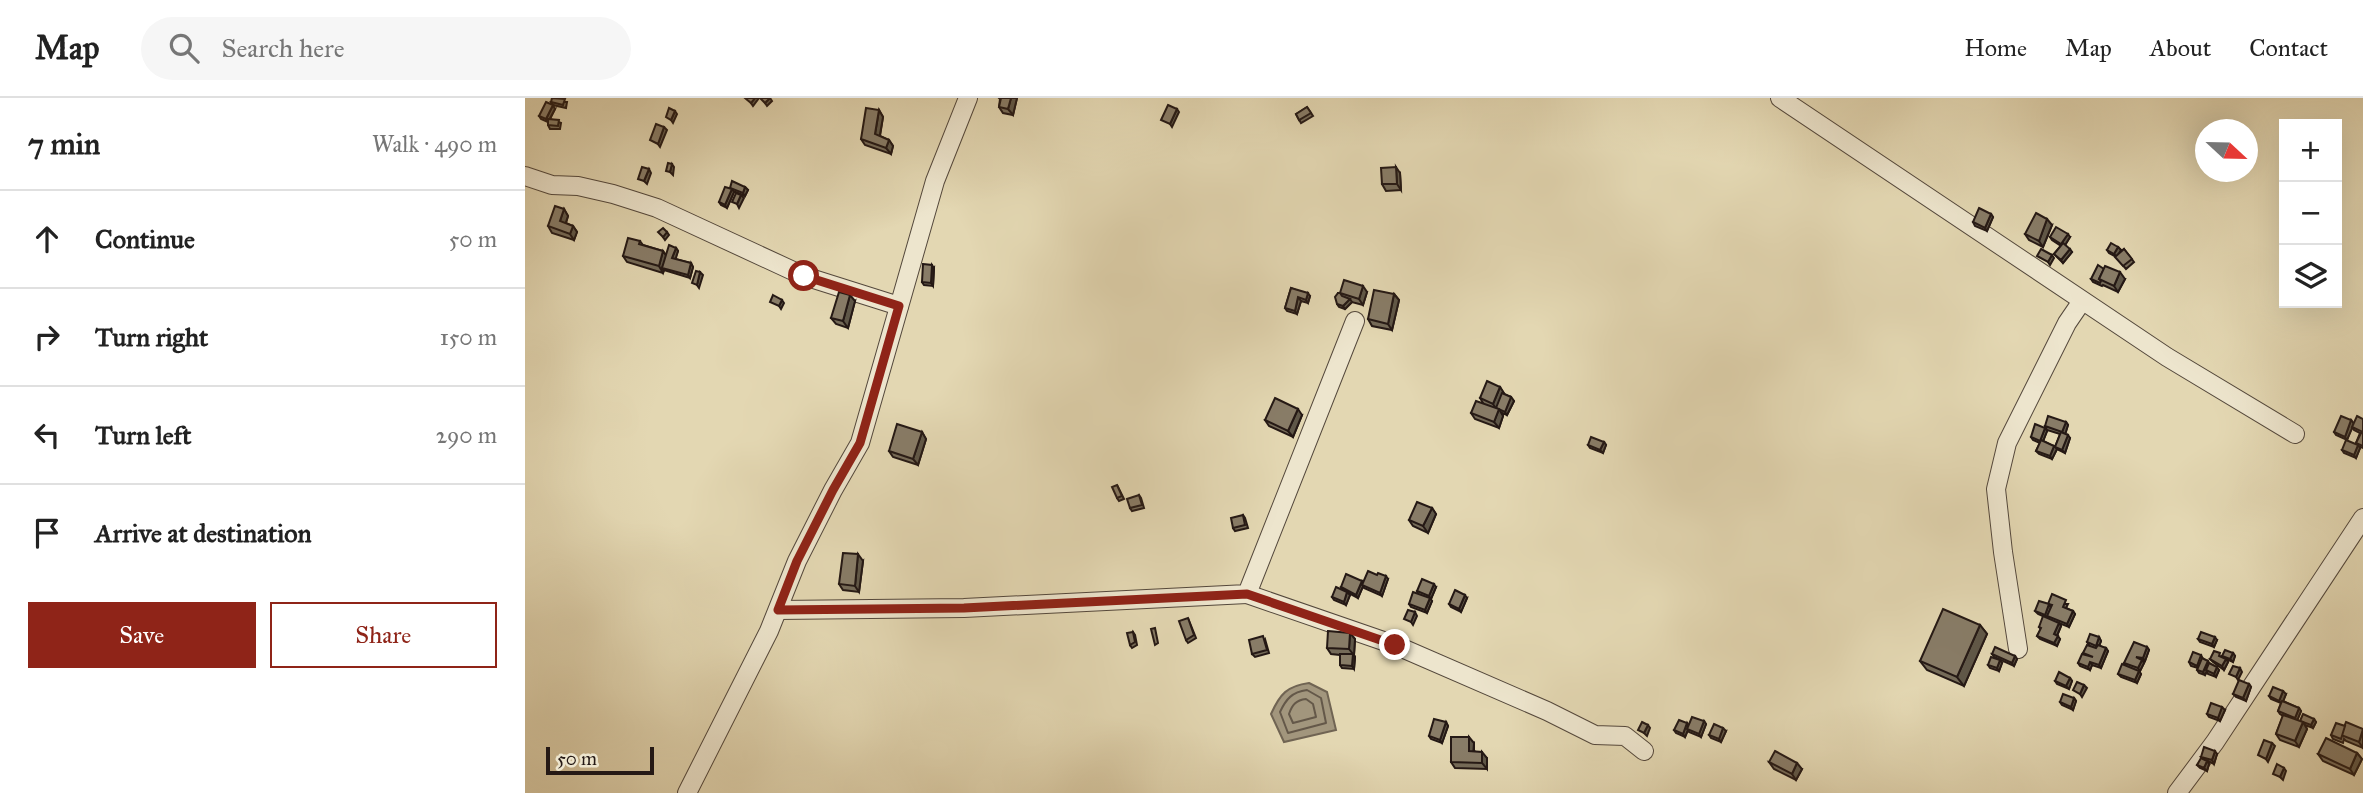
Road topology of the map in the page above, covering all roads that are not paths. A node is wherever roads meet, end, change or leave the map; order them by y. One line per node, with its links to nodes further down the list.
1 (968, 98): 5 (street)
2 (1780, 98): 4 (street)
3 (525, 176): 5 (street)
4 (2082, 302): 7 (street); 11 (street)
5 (899, 306): 10 (street)
6 (1355, 321): 9 (street)
7 (2295, 434)
8 (2363, 518): 14 (street)
9 (1247, 594): 10 (street); 12 (street)
10 (778, 610): 13 (street)
11 (2018, 649)
12 (1644, 751)
13 (687, 793)
14 (2177, 793)

